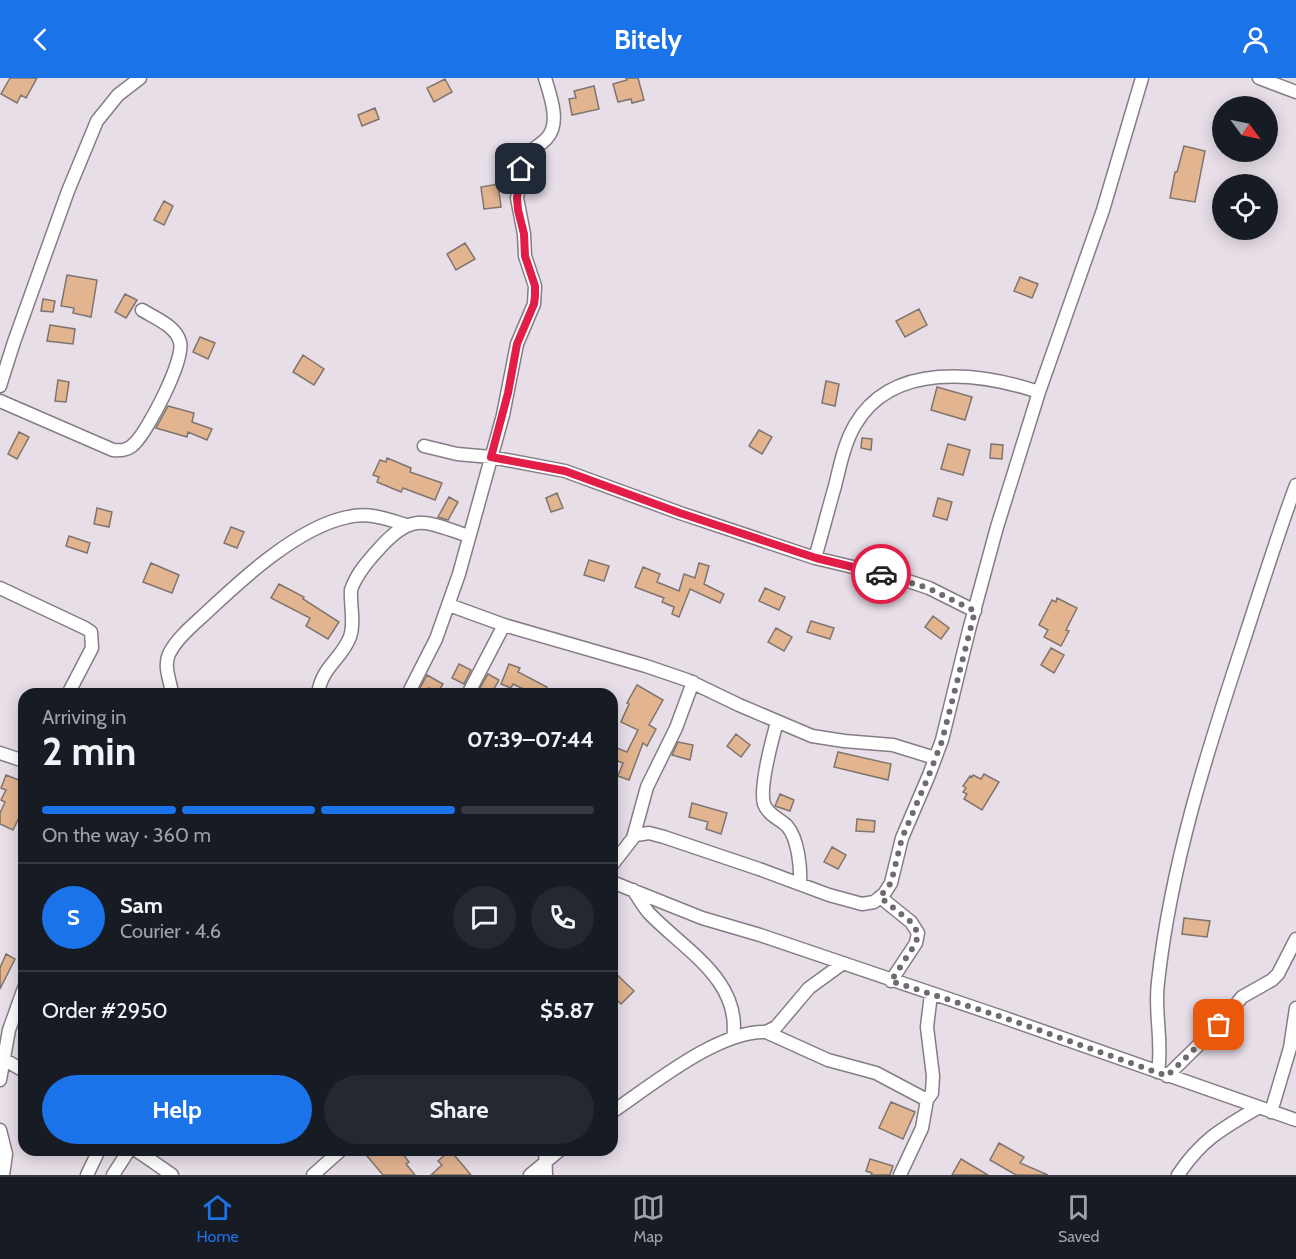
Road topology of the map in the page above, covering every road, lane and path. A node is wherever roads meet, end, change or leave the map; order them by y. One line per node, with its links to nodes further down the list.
1 (140, 78): 7 (street)
2 (545, 78): 11 (street)
3 (1142, 78): 8 (street)
4 (1259, 78): 5 (street)
5 (1296, 92)
6 (142, 310): 9 (street)
7 (0, 386)
8 (1039, 392): 15 (street); 18 (street)
9 (0, 401)
10 (424, 446): 11 (street)
11 (491, 457): 14 (street); 15 (street)
12 (1296, 485): 46 (street)
13 (406, 525): 14 (street); 22 (street); 23 (street)
14 (469, 536): 17 (street)
15 (816, 558): 18 (street)
16 (0, 588): 21 (street)
17 (449, 605): 19 (street); 24 (street)
18 (975, 611): 28 (street)
19 (504, 625): 20 (street); 25 (street)
20 (693, 682): 26 (street); 30 (street)
21 (72, 688)
22 (171, 688)
23 (319, 688)
24 (411, 688)
25 (471, 688)
26 (777, 722): 28 (street); 33 (street)
27 (0, 753): 29 (street)
28 (935, 758): 35 (street)
29 (18, 759)
30 (633, 838): 31 (street); 33 (street)
31 (618, 857)
32 (618, 884): 34 (street)
33 (800, 884): 35 (street)
34 (632, 889): 37 (street); 43 (street)
35 (880, 897): 38 (street)
36 (1296, 939): 46 (street)
37 (842, 964): 38 (street); 42 (street)
38 (891, 981): 39 (street)
39 (931, 994): 46 (street); 48 (street)
40 (18, 1005): 44 (street)
41 (1296, 1008): 51 (street)
42 (766, 1032): 43 (street); 48 (street)
43 (733, 1038): 50 (street)
44 (2, 1059): 45 (street); 47 (street)
45 (18, 1068)
46 (1163, 1074): 49 (street)
47 (0, 1080)
48 (927, 1100): 65 (street)
49 (1259, 1107): 51 (street); 66 (street)
50 (618, 1108)
51 (1271, 1112): 52 (street)
52 (1296, 1120)
53 (0, 1130): 59 (street)
54 (96, 1156): 60 (street)
55 (125, 1156): 61 (street)
56 (145, 1156): 62 (street)
57 (334, 1156): 63 (street)
58 (546, 1163): 64 (street)
59 (3, 1175)
60 (87, 1175)
61 (113, 1175)
62 (172, 1175)
63 (313, 1175)
64 (530, 1175)
65 (900, 1175)
66 (1178, 1175)

